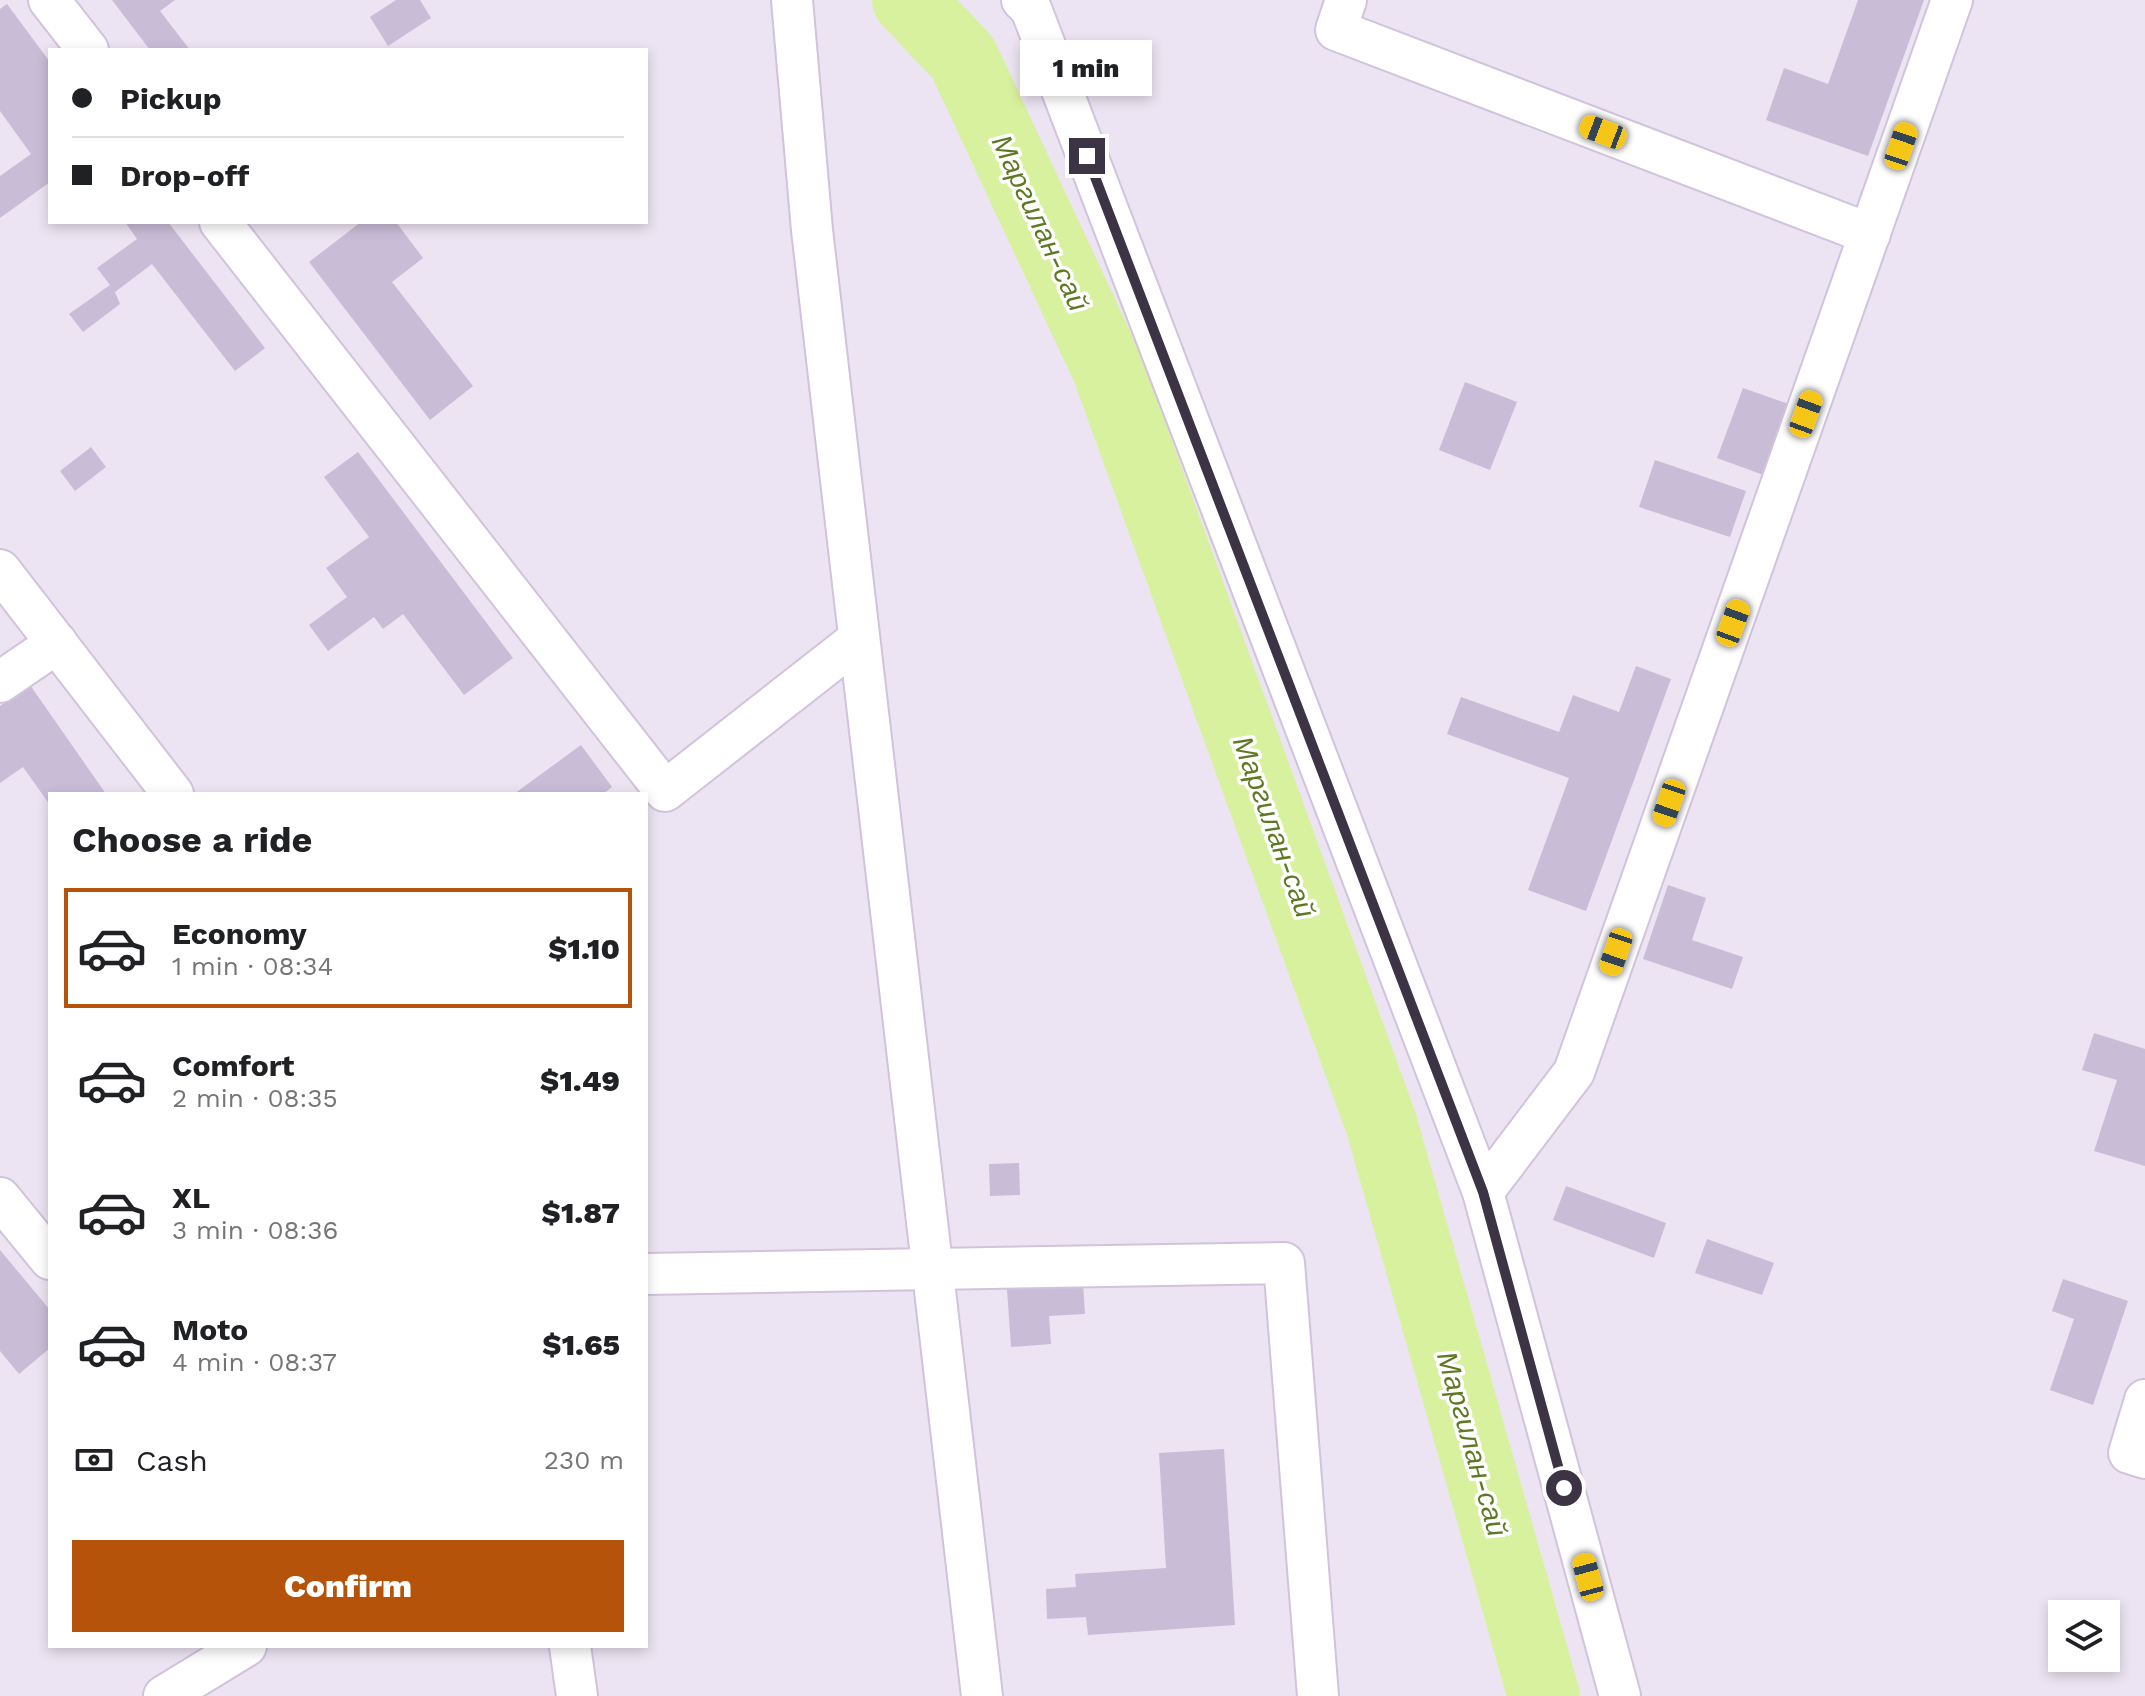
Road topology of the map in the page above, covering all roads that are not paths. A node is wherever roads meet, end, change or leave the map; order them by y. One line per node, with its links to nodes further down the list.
1 (49, 0): 6 (street)
2 (792, 0): 10 (street)
3 (1022, 0): 14 (street)
4 (1346, 0): 8 (street)
5 (1952, 0): 8 (street)
6 (86, 48)
7 (222, 224): 10 (street)
8 (1870, 234): 14 (street)
9 (0, 570): 11 (street)
10 (859, 639): 17 (street)
11 (57, 643): 12 (street); 13 (street)
12 (0, 682)
13 (171, 792)
14 (1483, 1192): 27 (street)
15 (0, 1198): 16 (street)
16 (48, 1257)
17 (933, 1271): 18 (street); 25 (street); 26 (street)
18 (648, 1274)
19 (2145, 1400): 20 (street)
20 (2145, 1458)
21 (243, 1648): 23 (street)
22 (570, 1648): 24 (street)
23 (164, 1696)
24 (577, 1696)
25 (982, 1696)
26 (1318, 1696)
27 (1620, 1696)

